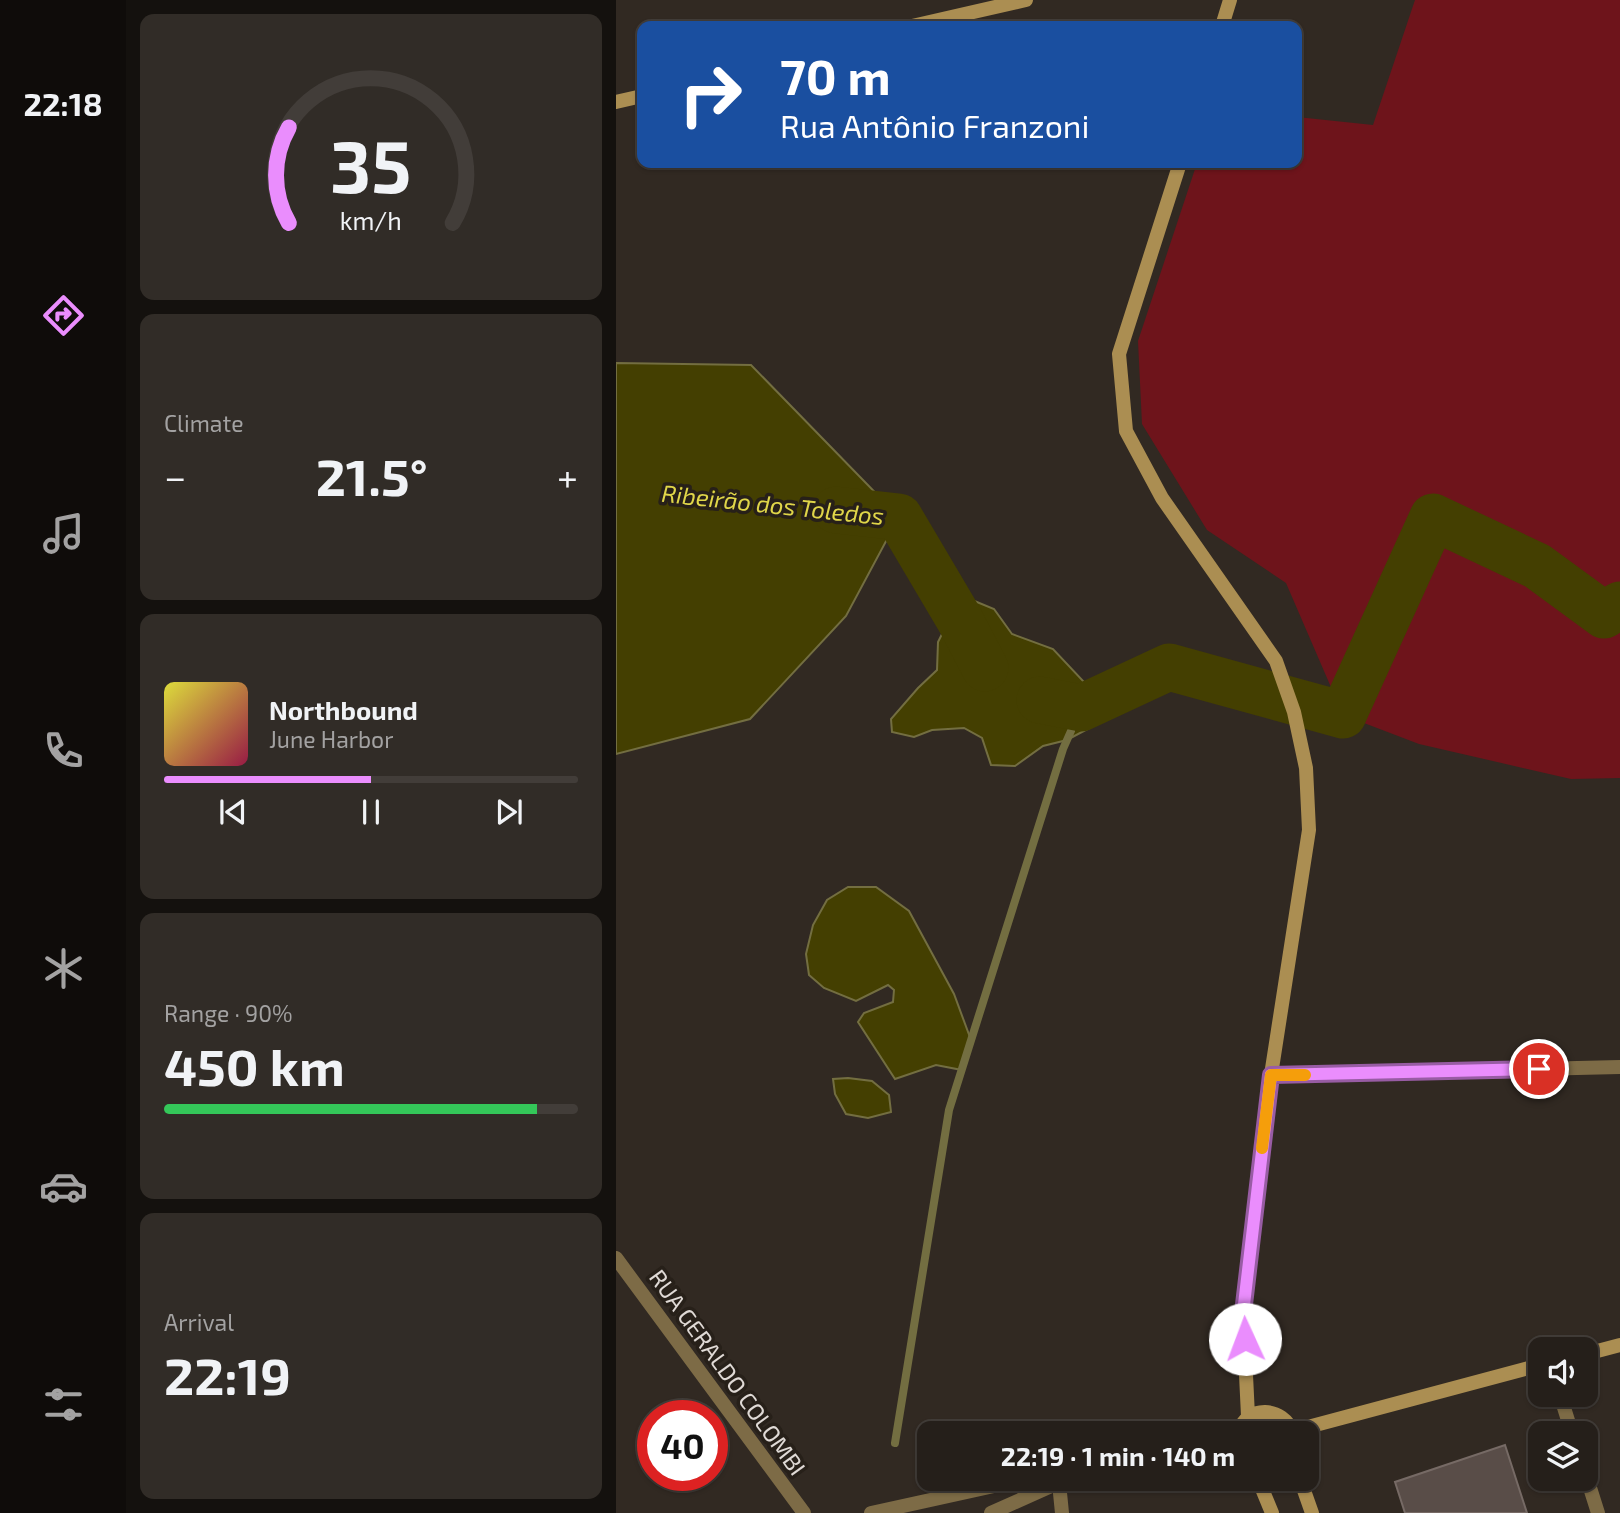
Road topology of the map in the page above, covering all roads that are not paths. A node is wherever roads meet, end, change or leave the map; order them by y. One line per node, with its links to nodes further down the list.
1 (1026, 0): 3 (street)
2 (1230, 0): 5 (street)
3 (976, 5): 4 (street)
4 (927, 21)
5 (1224, 21)
6 (637, 97): 7 (street)
7 (616, 102)
8 (1178, 168): 10 (street)
9 (1620, 1067): 10 (street)
10 (1271, 1075): 15 (street)
11 (616, 1258): 25 (street, RUA GERALDO COLOMBI)
12 (1620, 1345): 13 (street)
13 (1598, 1351)
14 (1528, 1368): 18 (street)
15 (1248, 1416): 16 (street); 17 (street)
16 (1243, 1421)
17 (1285, 1421)
18 (1319, 1425)
19 (971, 1491): 26 (street)
20 (1041, 1491): 27 (street)
21 (1060, 1491): 28 (street)
22 (1263, 1491): 29 (street)
23 (1304, 1491): 30 (street)
24 (1591, 1491): 31 (street)
25 (804, 1513)
26 (871, 1513)
27 (991, 1513)
28 (1062, 1513)
29 (1272, 1513)
30 (1312, 1513)
31 (1598, 1513)

